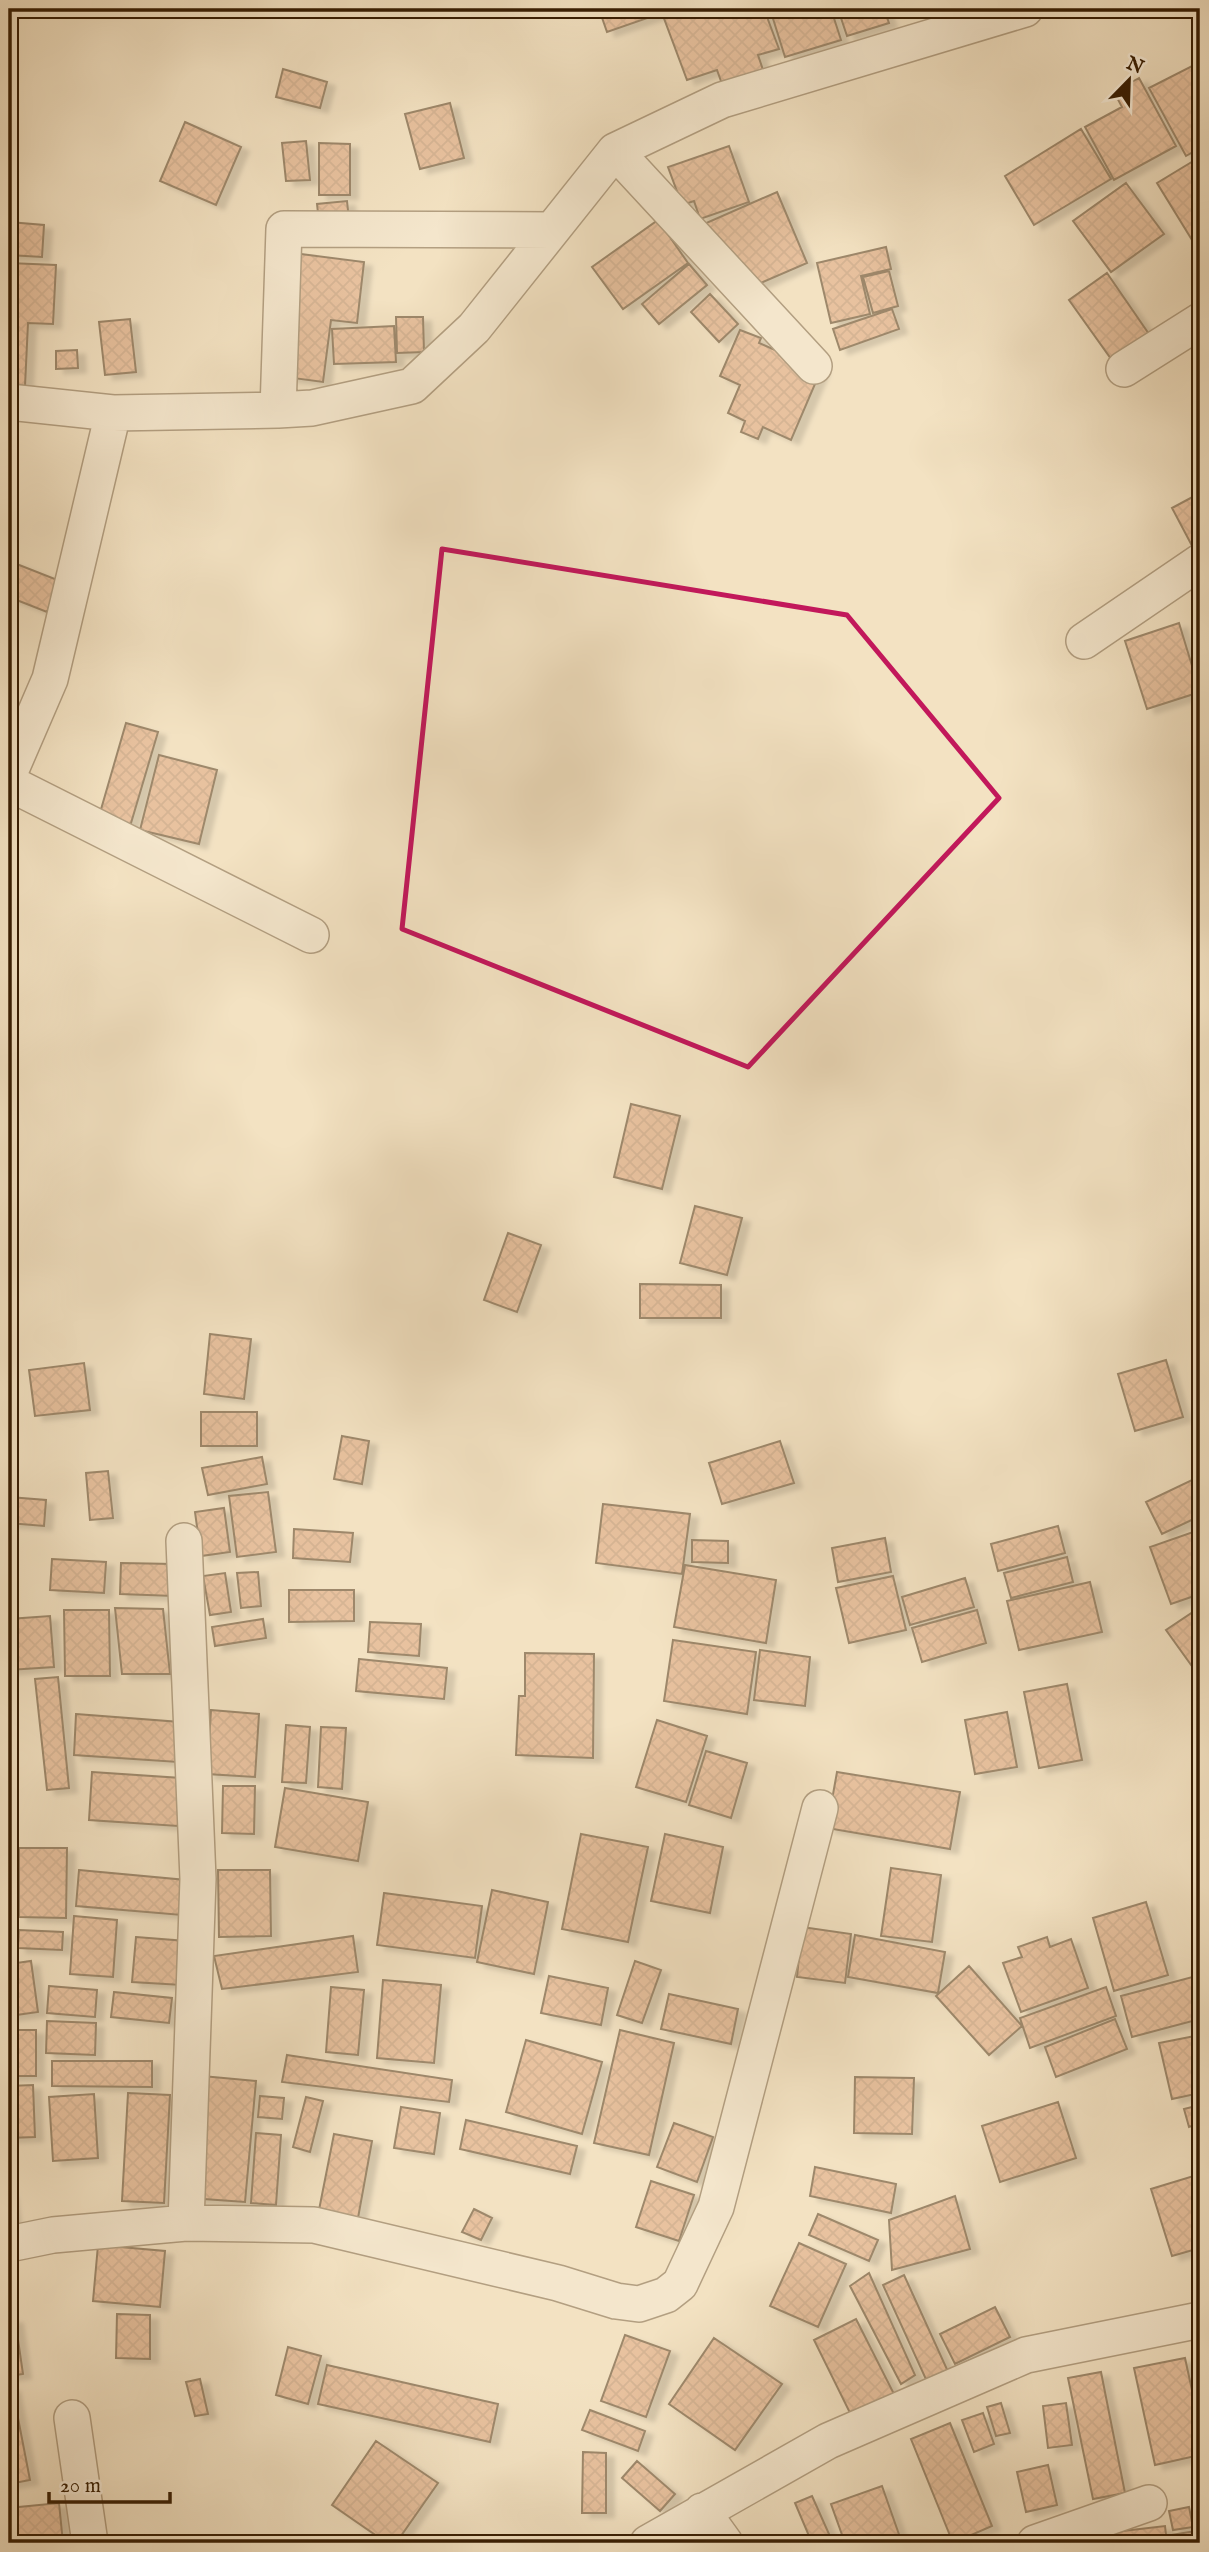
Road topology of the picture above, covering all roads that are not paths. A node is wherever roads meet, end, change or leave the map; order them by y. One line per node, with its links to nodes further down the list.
1 (1025, 9): 2 (street)
2 (615, 151): 3 (street); 5 (street)
3 (552, 230): 8 (street); 8 (street)
4 (1200, 321): 6 (street)
5 (814, 366)
6 (1124, 369)
7 (9, 402): 9 (street)
8 (278, 410): 9 (street)
9 (113, 413): 12 (street)
10 (1200, 562): 11 (street)
11 (1084, 641)
12 (9, 774)
13 (9, 783): 14 (street)
14 (311, 935)
15 (184, 1541): 17 (street)
16 (820, 1808): 17 (street)
17 (186, 2222): 18 (street)
18 (9, 2244)
19 (1200, 2320): 22 (street)
20 (72, 2418): 23 (street)
21 (1149, 2504): 26 (street)
22 (702, 2511): 24 (street); 25 (street)
23 (90, 2543)
24 (648, 2543)
25 (724, 2543)
26 (1035, 2543)

